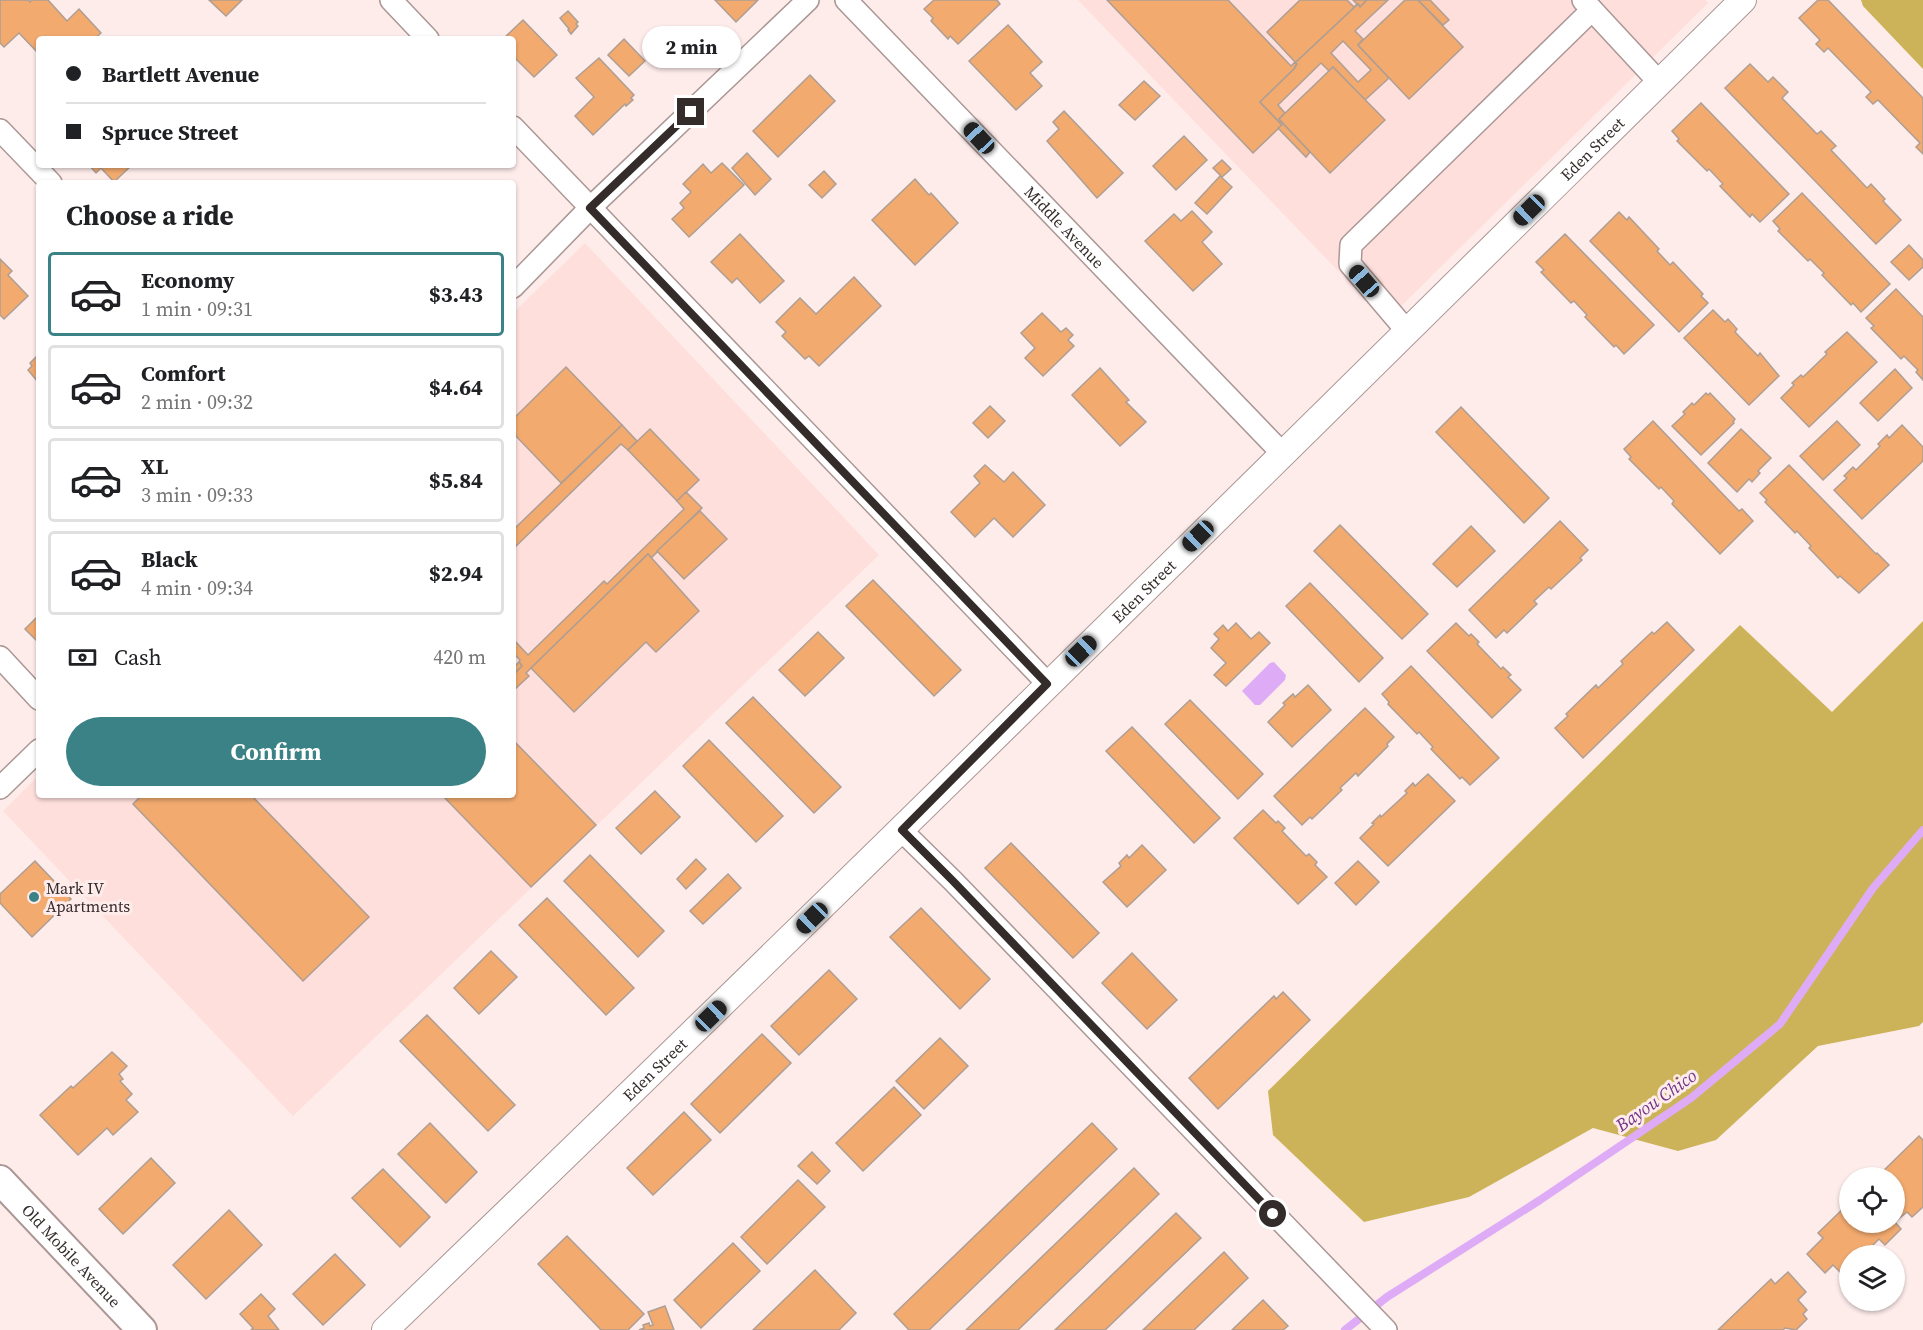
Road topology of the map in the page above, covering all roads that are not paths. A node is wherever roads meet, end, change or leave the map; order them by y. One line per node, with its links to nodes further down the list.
1 (391, 0): 6 (street)
2 (808, 0): 13 (street)
3 (846, 0): 16 (street, Middle Avenue)
4 (1743, 0): 7 (street, Eden Street)
5 (1588, 5): 7 (street); 15 (street)
6 (425, 36)
7 (1659, 82): 15 (street, Eden Street)
8 (0, 130): 10 (street)
9 (516, 130): 13 (street)
10 (36, 167)
11 (37, 168): 12 (street)
12 (48, 180)
13 (590, 208): 14 (street); 18 (street)
14 (516, 284)
15 (1406, 330): 16 (street, Eden Street)
16 (1282, 453): 18 (street, Eden Street)
17 (0, 657): 19 (street)
18 (1047, 684): 22 (street, Eden Street)
19 (36, 696)
20 (36, 753): 21 (street)
21 (0, 788)
22 (902, 830): 25 (street, Eden Street); 26 (street)
23 (0, 1180): 24 (main road, Old Mobile Avenue)
24 (142, 1330)
25 (385, 1330)
26 (1386, 1330)

